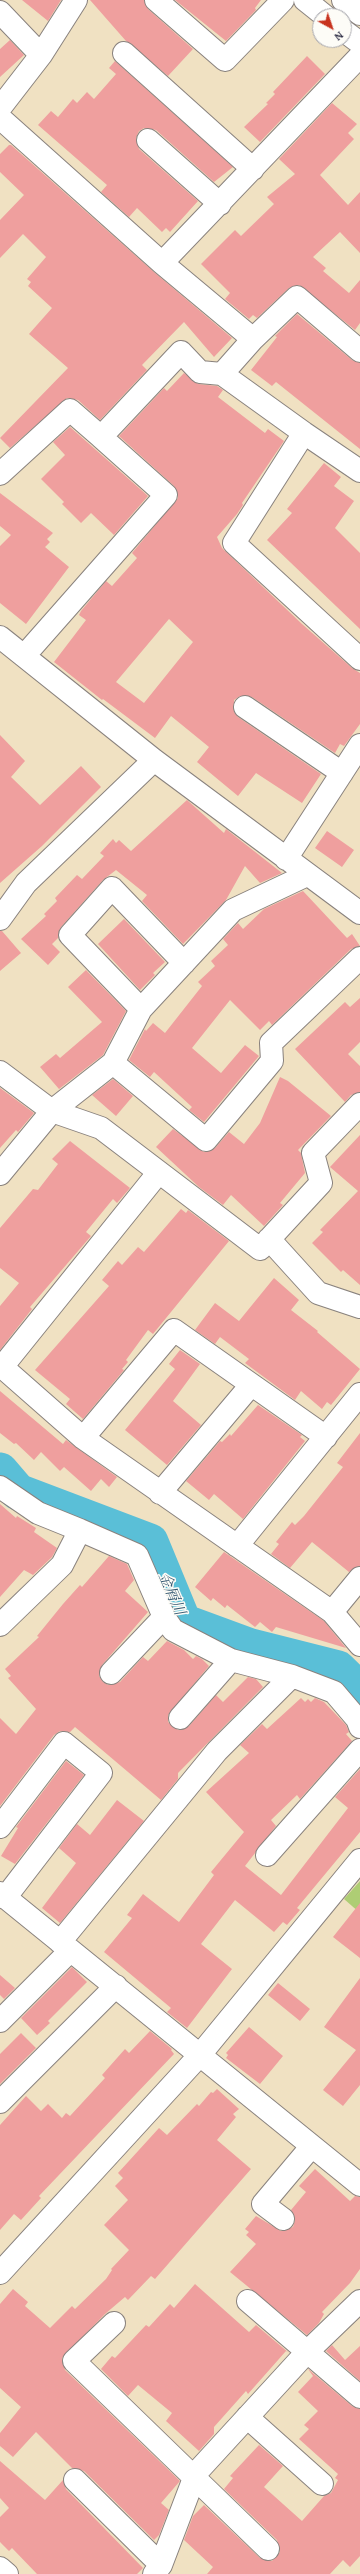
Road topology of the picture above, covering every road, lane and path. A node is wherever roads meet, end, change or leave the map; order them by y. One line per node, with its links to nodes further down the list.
1 (76, 0): 10 (street)
2 (156, 0): 3 (street)
3 (283, 0)
4 (305, 0): 6 (street)
5 (343, 0): 8 (street)
6 (315, 8)
7 (0, 12): 10 (street)
8 (360, 14)
9 (124, 53): 15 (street)
10 (41, 55): 12 (street)
11 (360, 56): 15 (street)
12 (0, 108)
13 (0, 118): 17 (street)
14 (148, 140): 16 (street)
15 (253, 169): 16 (street)
16 (220, 204): 17 (street)
17 (162, 263): 18 (street)
18 (253, 339): 19 (street); 20 (street)
19 (360, 351)
20 (222, 374): 21 (street); 22 (street)
21 (304, 434): 23 (street); 27 (street)
22 (101, 437): 24 (street); 26 (street)
23 (360, 471)
24 (0, 474)
25 (0, 638): 26 (street)
26 (24, 656): 30 (street)
27 (360, 660)
28 (245, 707): 31 (street)
29 (360, 745): 31 (street)
30 (154, 760): 32 (street); 35 (street)
31 (342, 773): 32 (street)
32 (286, 859): 33 (street)
33 (307, 875): 34 (street); 37 (street)
34 (360, 913)
35 (0, 919)
36 (360, 958): 39 (street)
37 (184, 963): 38 (street); 38 (street)
38 (141, 1009): 39 (street)
39 (113, 1063): 42 (street)
40 (0, 1072): 42 (street)
41 (360, 1104): 45 (street)
42 (52, 1110): 43 (street); 44 (street)
43 (159, 1172): 45 (street); 47 (street)
44 (0, 1174)
45 (269, 1239): 46 (street)
46 (360, 1306)
47 (1, 1366): 51 (street)
48 (251, 1385): 50 (street); 51 (street); 53 (street)
49 (360, 1394): 50 (street)
50 (326, 1437): 55 (street)
51 (83, 1438): 53 (street)
52 (0, 1488): 54 (street)
53 (160, 1493): 55 (street)
54 (80, 1530): 58 (street); 59 (street)
55 (237, 1546): 57 (street)
56 (360, 1578): 57 (street)
57 (332, 1612): 60 (street)
58 (164, 1617): 61 (street); 62 (street)
59 (0, 1625)
60 (360, 1645)
61 (231, 1660): 63 (street); 64 (street)
62 (111, 1673)
63 (292, 1676): 65 (street); 71 (street)
64 (180, 1718)
65 (360, 1728)
66 (360, 1750): 68 (street)
67 (0, 1827): 70 (street)
68 (267, 1855)
69 (360, 1860): 74 (street)
70 (2, 1895): 71 (street)
71 (65, 1947): 72 (street); 73 (street)
72 (116, 1986): 74 (street); 75 (street)
73 (0, 2021)
74 (199, 2056): 76 (street); 79 (street)
75 (0, 2102)
76 (311, 2147): 77 (street); 78 (street)
77 (360, 2185)
78 (283, 2219)
79 (0, 2273)
80 (248, 2301): 83 (street)
81 (360, 2302): 83 (street)
82 (114, 2323): 86 (street)
83 (307, 2352): 84 (street); 85 (street)
84 (360, 2397)
85 (248, 2417): 86 (street); 88 (street)
86 (194, 2478): 89 (street); 91 (street)
87 (75, 2480): 91 (street)
88 (322, 2484)
89 (268, 2549)
90 (0, 2568): 92 (street)
91 (158, 2570)
92 (7, 2574)

